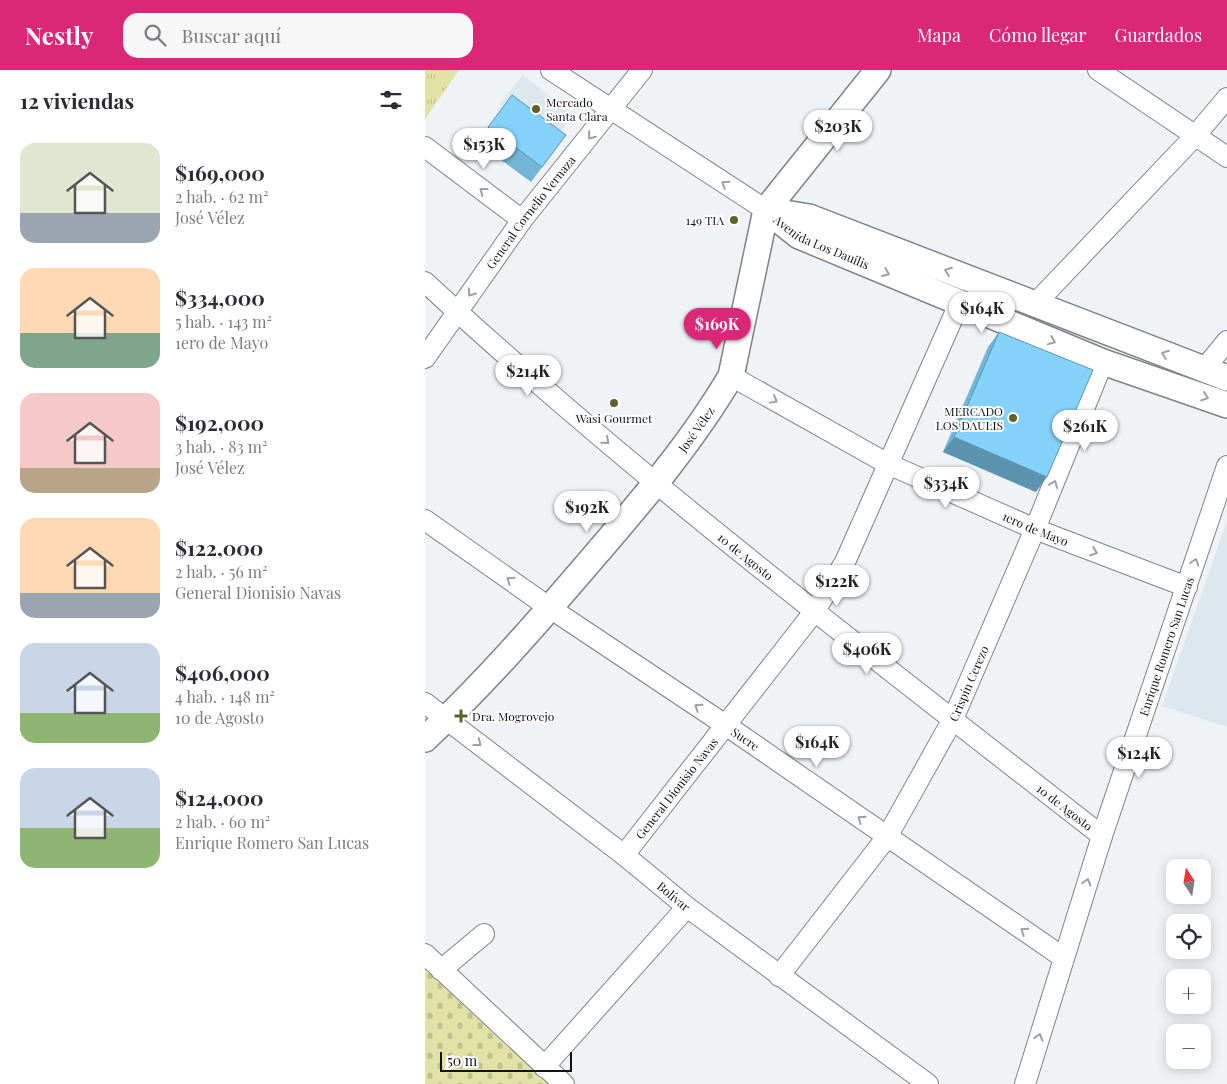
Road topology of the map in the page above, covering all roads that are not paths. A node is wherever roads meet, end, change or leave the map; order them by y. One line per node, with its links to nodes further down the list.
1 (551, 70): 6 (street)
2 (642, 70): 6 (street, General Cornelio Vernaza)
3 (878, 70): 10 (street, José Vélez)
4 (1099, 70): 7 (street)
5 (1227, 98): 7 (street)
6 (611, 111): 10 (street, one-way to 6); 11 (street, General Cornelio Vernaza, one-way to 11)
7 (1195, 136): 9 (street); 14 (street)
8 (425, 147): 11 (street, one-way to 8)
9 (1227, 157)
10 (766, 210): 13 (street, Avenida Los Dauilis, one-way to 13); 14 (street, Avenida Los Dauilis, one-way to 10); 20 (street, José Vélez)
11 (522, 220): 15 (street, General Cornelio Vernaza, one-way to 15)
12 (425, 282): 15 (street, 10 de Agosto)
13 (959, 304): 18 (street, Avenida Los Dauilis, one-way to 18); 22 (street, General Dionisio Navas)
14 (1035, 304): 19 (street, Avenida Los Dauilis, one-way to 14)
15 (458, 312): 17 (street, General Cornelio Vernaza); 24 (street, 10 de Agosto, one-way to 24)
16 (1227, 341): 19 (street)
17 (425, 358)
18 (1103, 362): 21 (street, Avenida Los Dauilis, one-way to 21); 26 (street, Crispín Cerezo, one-way to 18)
19 (1216, 373)
20 (731, 376): 22 (street, 1ero de Mayo, one-way to 22); 24 (street, José Vélez)
21 (1227, 405)
22 (888, 464): 26 (street, 1ero de Mayo); 29 (street, General Dionisio Navas)
23 (1227, 466): 27 (street, Enrique Romero San Lucas, one-way to 23)
24 (655, 485): 28 (street, José Vélez); 29 (street, 10 de Agosto)
25 (425, 520): 28 (street, Sucre, one-way to 25)
26 (1035, 529): 27 (street, 1ero de Mayo, one-way to 27); 32 (street, Crispín Cerezo)
27 (1187, 587): 35 (street, Enrique Romero San Lucas)
28 (550, 608): 31 (street, José Vélez); 33 (street, Sucre, one-way to 28)
29 (814, 612): 32 (street, 10 de Agosto); 33 (street, General Dionisio Navas)
30 (425, 703): 31 (street, Bolívar)
31 (447, 718): 34 (street, José Vélez); 37 (street, Bolívar, one-way to 37)
32 (953, 719): 35 (street, 10 de Agosto); 36 (street, Crispín Cerezo)
33 (727, 726): 36 (street, Sucre, one-way to 33); 37 (street, General Dionisio Navas)
34 (425, 739)
35 (1102, 836): 41 (street, Enrique Romero San Lucas, one-way to 35)
36 (887, 837): 41 (street, Sucre, one-way to 36); 43 (street, Crispín Cerezo)
37 (624, 855): 38 (street, Bolívar)
38 (687, 907): 43 (street, Bolívar); 44 (street)
39 (484, 934): 42 (street)
40 (425, 954): 42 (street)
41 (1064, 958): 47 (street, Enrique Romero San Lucas, one-way to 41)
42 (441, 970): 44 (street)
43 (779, 976): 46 (street, Bolívar)
44 (544, 1067): 45 (street)
45 (564, 1084)
46 (928, 1084)
47 (1025, 1084)

